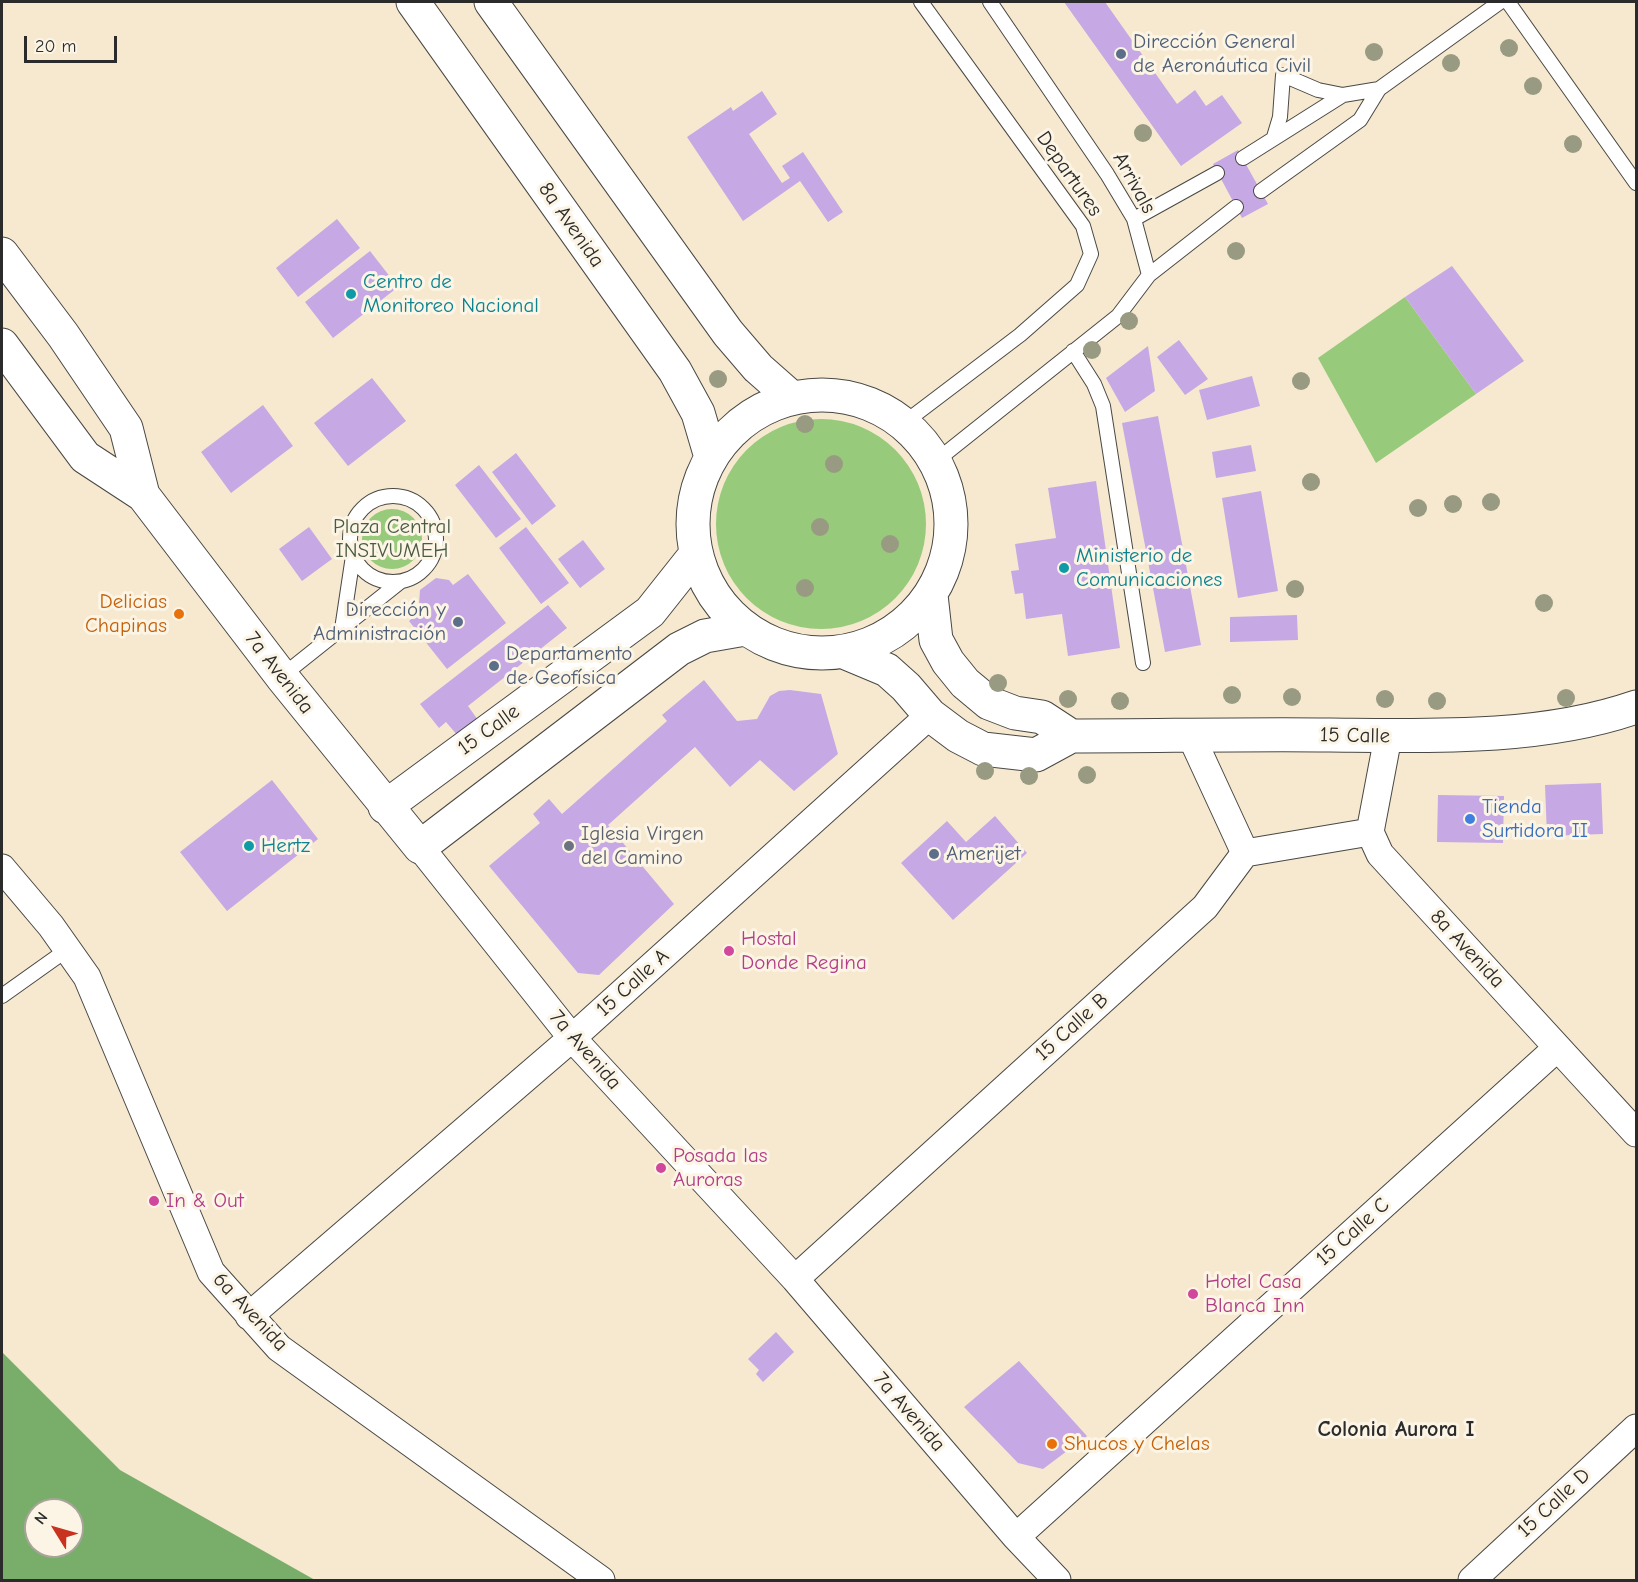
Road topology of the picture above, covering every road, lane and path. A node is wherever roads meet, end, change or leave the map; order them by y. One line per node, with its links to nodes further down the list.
1 (413, 2): 22 (main road, 8a Avenida)
2 (491, 2): 20 (main road)
3 (921, 2): 21 (lane, Departures)
4 (990, 2): 15 (lane, Arrivals)
5 (1500, 2): 7 (lane)
6 (1508, 2): 12 (lane)
7 (1379, 88): 8 (lane); 13 (lane)
8 (1342, 95): 9 (lane); 9 (lane)
9 (1274, 137): 10 (lane)
10 (1243, 158)
11 (1217, 173): 15 (lane)
12 (1636, 183)
13 (1261, 191)
14 (1236, 207): 17 (lane)
15 (1134, 219): 17 (lane, Arrivals)
16 (2, 254): 24 (main road, 7a Avenida)
17 (1149, 275): 19 (lane)
18 (2, 345): 24 (main road, 7a Avenida)
19 (1073, 351): 23 (lane); 32 (lane)
20 (792, 398): 21 (main road); 22 (main road)
21 (904, 423): 23 (main road)
22 (711, 457): 25 (main road)
23 (936, 461): 28 (main road)
24 (143, 495): 33 (main road, 7a Avenida)
25 (696, 554): 30 (main road); 39 (main road, 15 Calle)
26 (352, 556): 27 (lane); 27 (lane); 29 (lane)
27 (400, 582): 29 (lane)
28 (931, 595): 31 (main road); 36 (main road)
29 (342, 629): 33 (lane)
30 (745, 629): 31 (main road); 41 (main road)
31 (844, 652): 35 (main road, 15 Calle)
32 (1143, 663)
33 (282, 677): 39 (main road, 7a Avenida)
34 (1636, 708): 38 (main road, 15 Calle)
35 (930, 715): 36 (main road, 15 Calle); 46 (street, 15 Calle A)
36 (1071, 736): 37 (main road, 15 Calle)
37 (1191, 736): 38 (main road, 15 Calle); 42 (street)
38 (1388, 737): 40 (street)
39 (385, 807): 41 (main road, 7a Avenida)
40 (1370, 832): 42 (street); 47 (street, 8a Avenida)
41 (420, 847): 46 (street, 7a Avenida)
42 (1245, 853): 49 (street, 15 Calle B)
43 (2, 868): 44 (street, 6a Avenida)
44 (68, 949): 45 (lane); 50 (street, 6a Avenida)
45 (2, 996)
46 (572, 1038): 49 (street, 7a Avenida); 50 (street, 15 Calle A)
47 (1557, 1048): 48 (street, 8a Avenida); 52 (street, 15 Calle C)
48 (1636, 1133)
49 (795, 1279): 52 (street, 7a Avenida)
50 (249, 1316): 53 (street, 6a Avenida)
51 (1636, 1428): 55 (street, 15 Calle D)
52 (1016, 1537): 54 (street, 7a Avenida)
53 (601, 1581)
54 (1057, 1581)
55 (1472, 1581)

